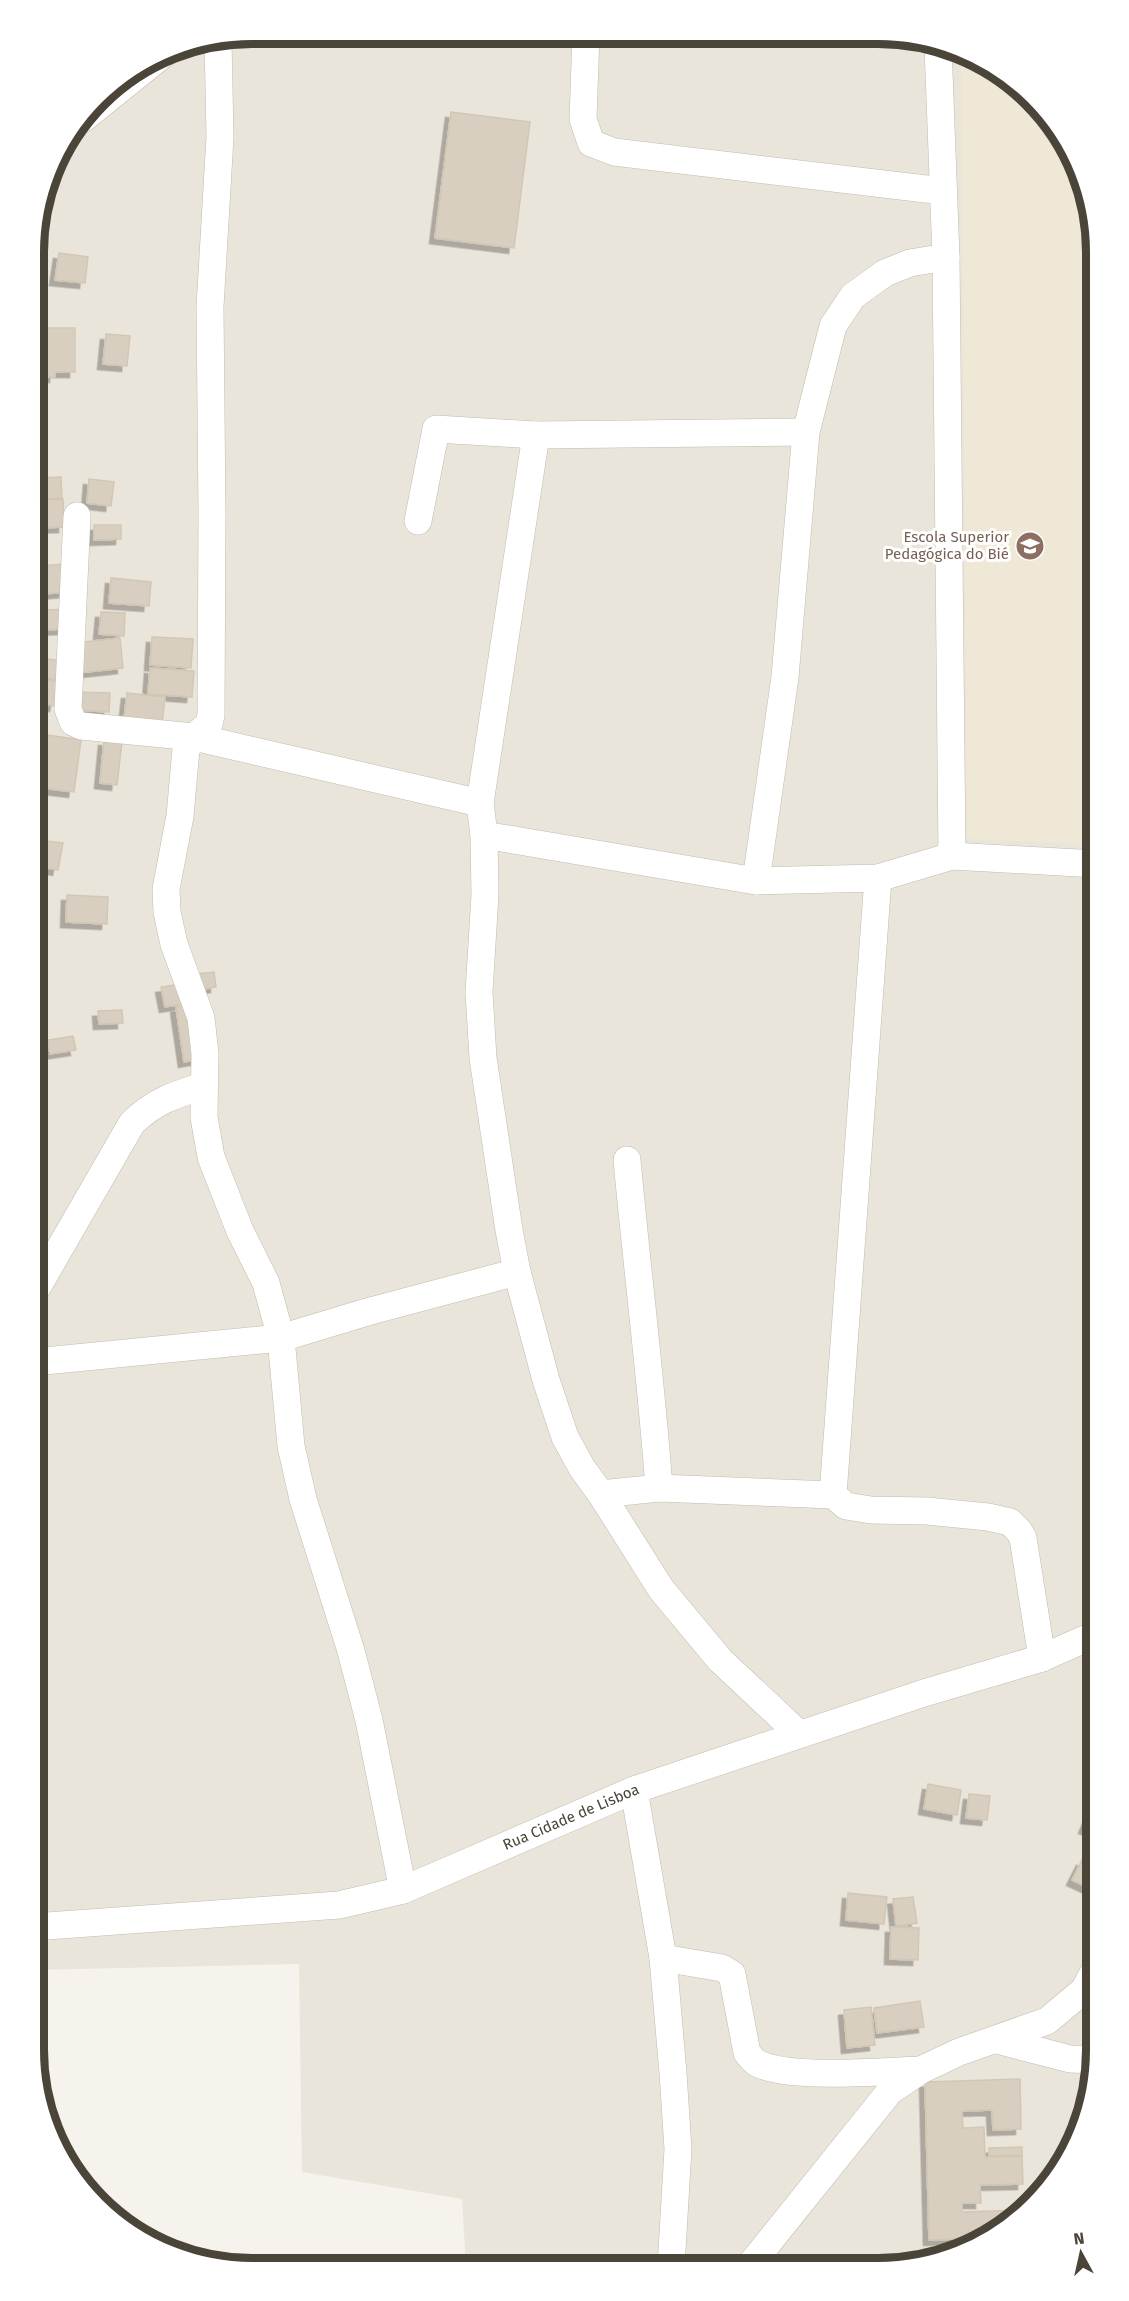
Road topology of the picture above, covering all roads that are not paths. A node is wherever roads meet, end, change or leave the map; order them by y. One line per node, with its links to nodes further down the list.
1 (586, 44): 4 (street)
2 (218, 46): 10 (street)
3 (938, 53): 4 (street)
4 (943, 191): 5 (street)
5 (946, 257): 6 (street); 13 (street)
6 (806, 432): 7 (street); 16 (street)
7 (536, 435): 9 (street); 11 (street)
8 (77, 516): 10 (street)
9 (418, 521)
10 (194, 737): 11 (street); 17 (street)
11 (480, 803): 12 (street)
12 (484, 835): 16 (street); 19 (street)
13 (952, 856): 14 (street); 15 (street)
14 (1086, 863)
15 (878, 878): 16 (street); 25 (street)
16 (756, 881)
17 (203, 1086): 20 (street); 21 (street)
18 (627, 1160): 23 (street)
19 (517, 1272): 21 (street); 24 (street)
20 (44, 1276)
21 (282, 1338): 22 (street); 30 (street)
22 (44, 1361)
23 (659, 1488): 24 (street); 25 (street)
24 (601, 1494): 28 (street)
25 (833, 1495): 27 (street)
26 (1085, 1639): 27 (street, Rua Cidade de Lisboa)
27 (1042, 1658): 28 (street, Rua Cidade de Lisboa)
28 (799, 1734): 29 (street, Rua Cidade de Lisboa)
29 (634, 1790): 30 (street, Rua Cidade de Lisboa); 32 (street)
30 (403, 1890): 31 (street, Rua Cidade de Lisboa)
31 (44, 1926)
32 (663, 1958): 36 (street); 37 (street)
33 (1085, 1988): 34 (street)
34 (997, 2040): 35 (street); 36 (street)
35 (1085, 2060)
36 (921, 2070): 38 (street)
37 (672, 2258)
38 (762, 2258)

